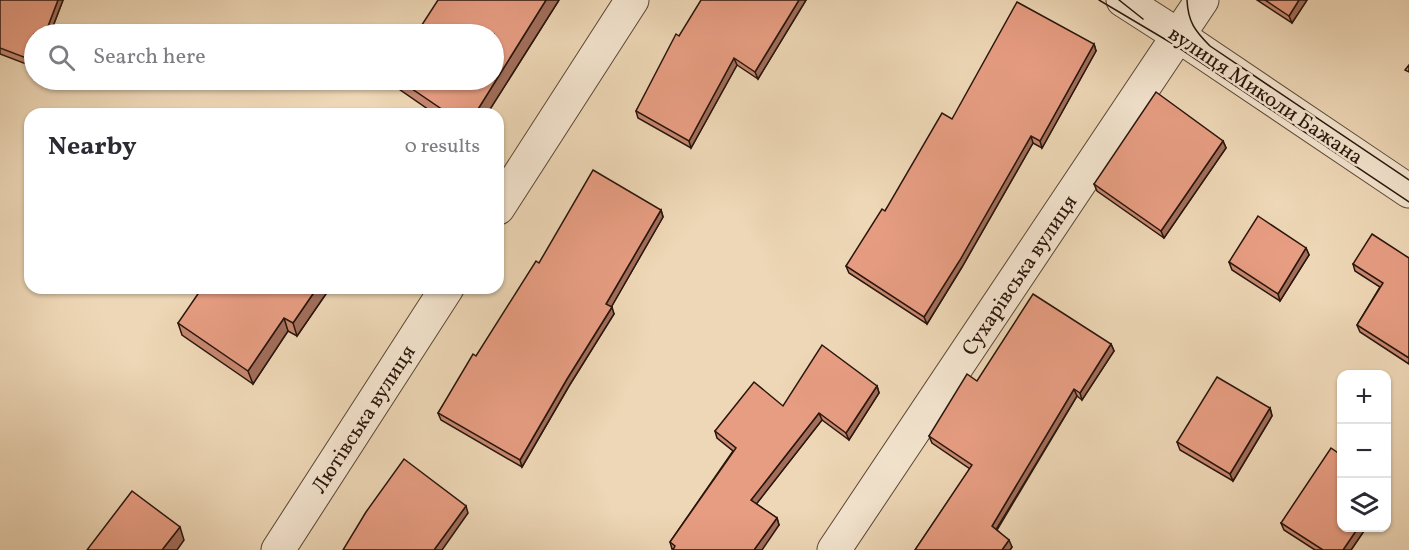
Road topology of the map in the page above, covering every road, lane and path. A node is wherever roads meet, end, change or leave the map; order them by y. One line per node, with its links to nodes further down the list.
1 (632, 0): 6 (street)
2 (1123, 0): 4 (street, вулиця Миколи Бажана)
3 (1202, 0): 4 (street, Сухарівська вулиця)
4 (1179, 36): 5 (street, вулиця Миколи Бажана); 9 (street, Сухарівська вулиця)
5 (1409, 191)
6 (504, 199)
7 (443, 294): 8 (street, Лютівська вулиця)
8 (278, 550)
9 (834, 550)

